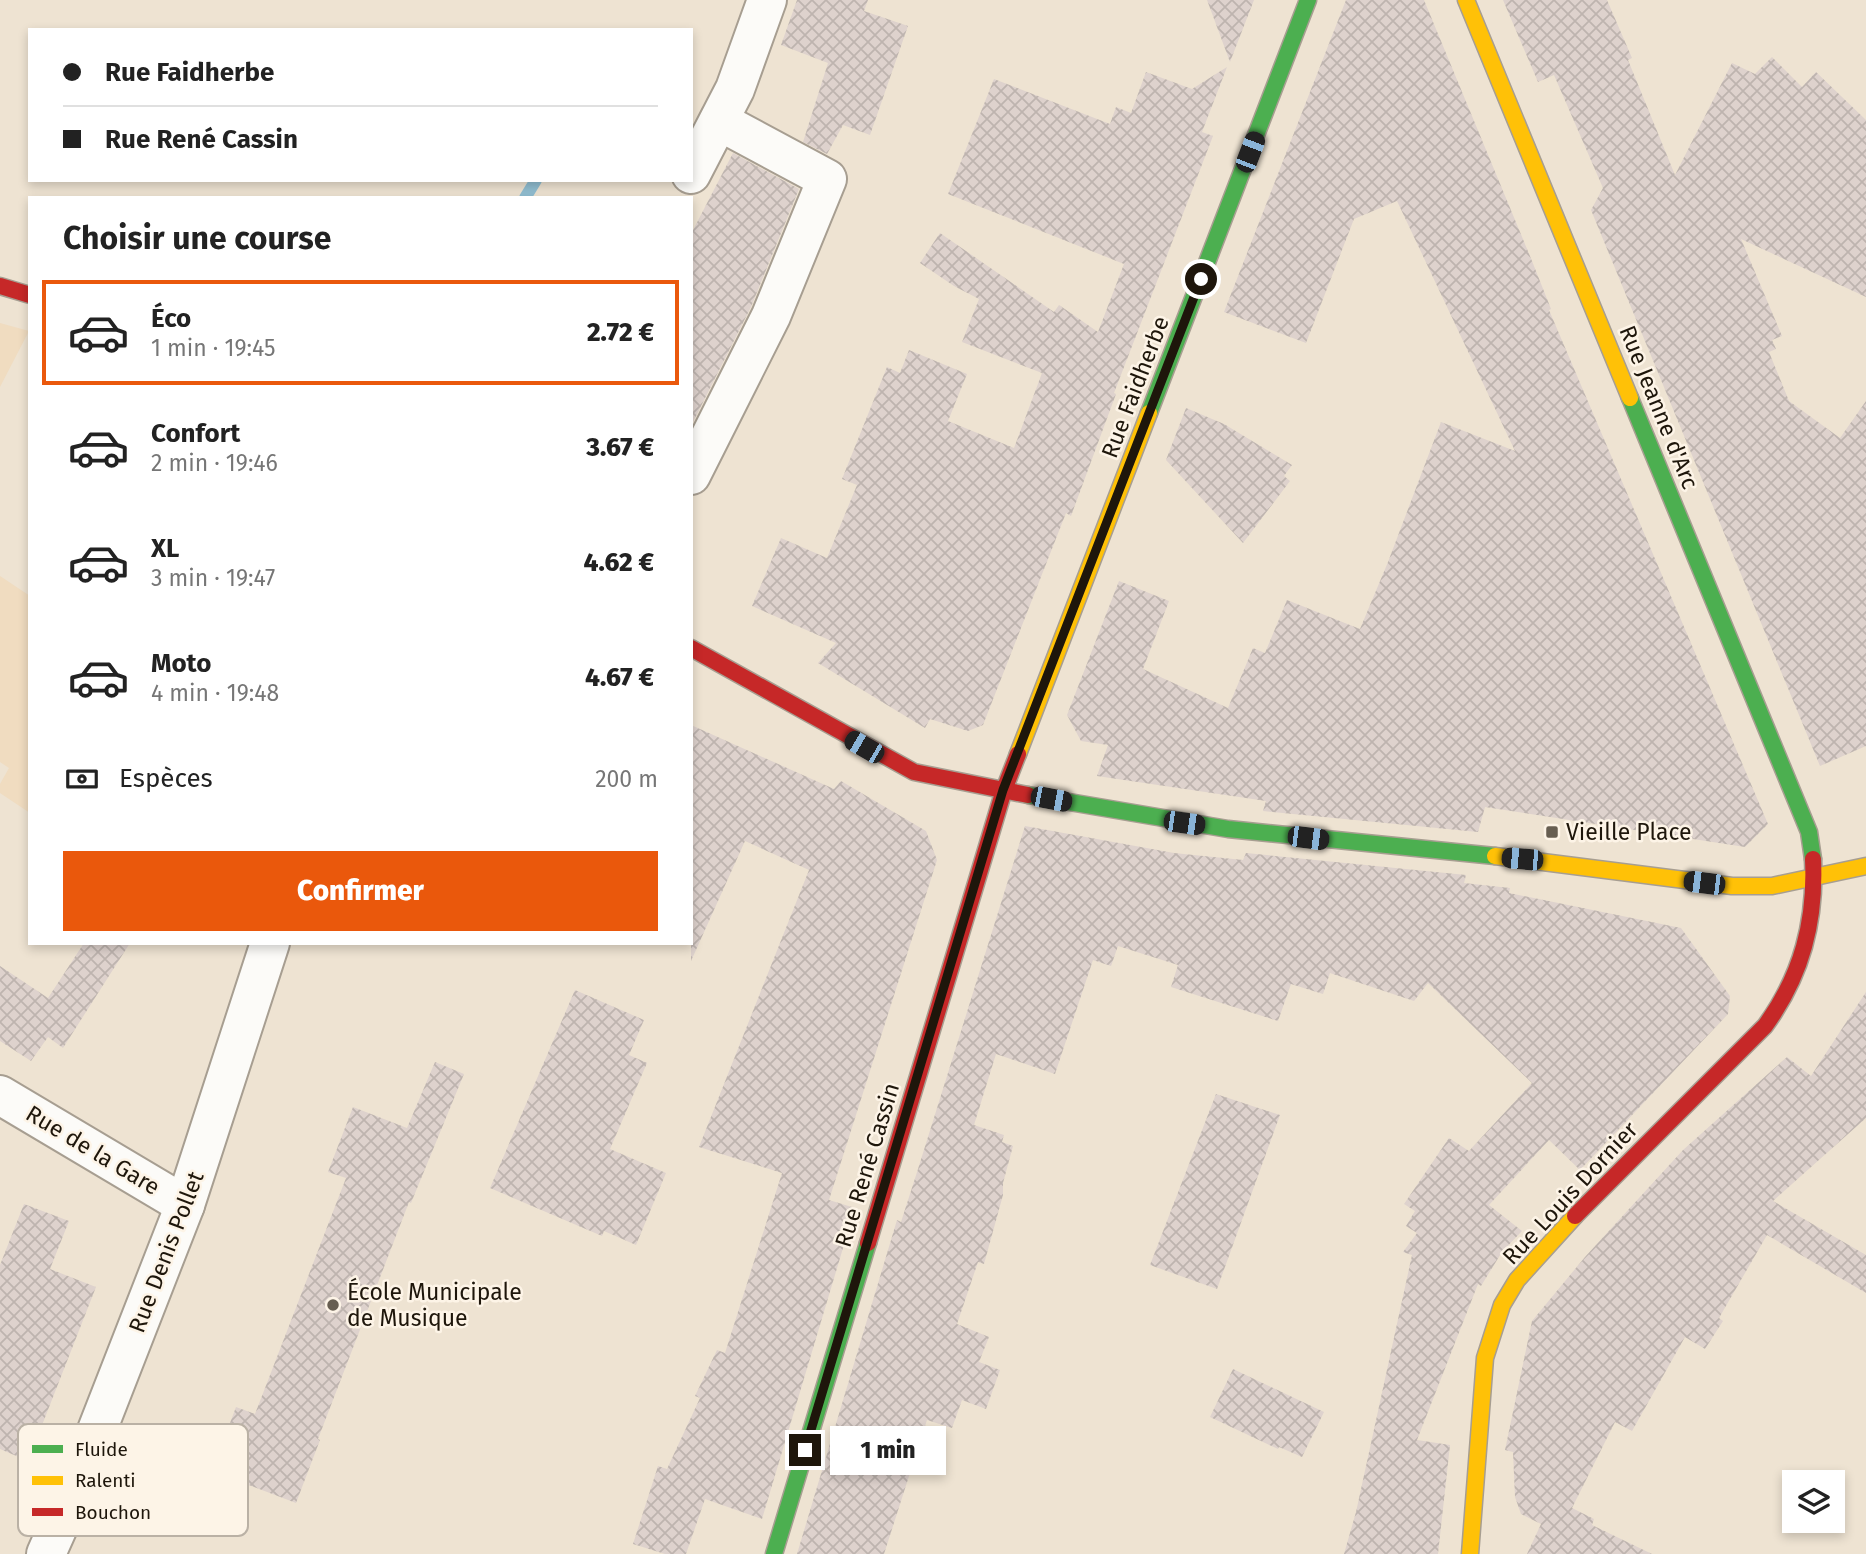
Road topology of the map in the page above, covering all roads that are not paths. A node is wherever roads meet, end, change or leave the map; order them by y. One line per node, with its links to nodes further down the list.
1 (767, 0): 4 (street)
2 (1308, 0): 10 (street, Rue Faidherbe)
3 (1466, 0): 12 (street, Rue Jeanne d'Arc)
4 (719, 121): 5 (street); 8 (street)
5 (693, 170)
6 (0, 286): 7 (street)
7 (28, 294)
8 (693, 471)
9 (693, 649): 10 (street)
10 (1003, 790): 12 (street); 19 (street, Rue René Cassin)
11 (1866, 866): 12 (street)
12 (1815, 878): 20 (street, Rue Louis Dornier)
13 (269, 945): 15 (street, Rue Denis Pollet)
14 (0, 1095): 15 (street, Rue de la Gare)
15 (185, 1205): 16 (street, Rue Denis Pollet)
16 (99, 1424)
17 (54, 1536): 18 (street, Rue Denis Pollet)
18 (46, 1554)
19 (774, 1554)
20 (1470, 1554)

